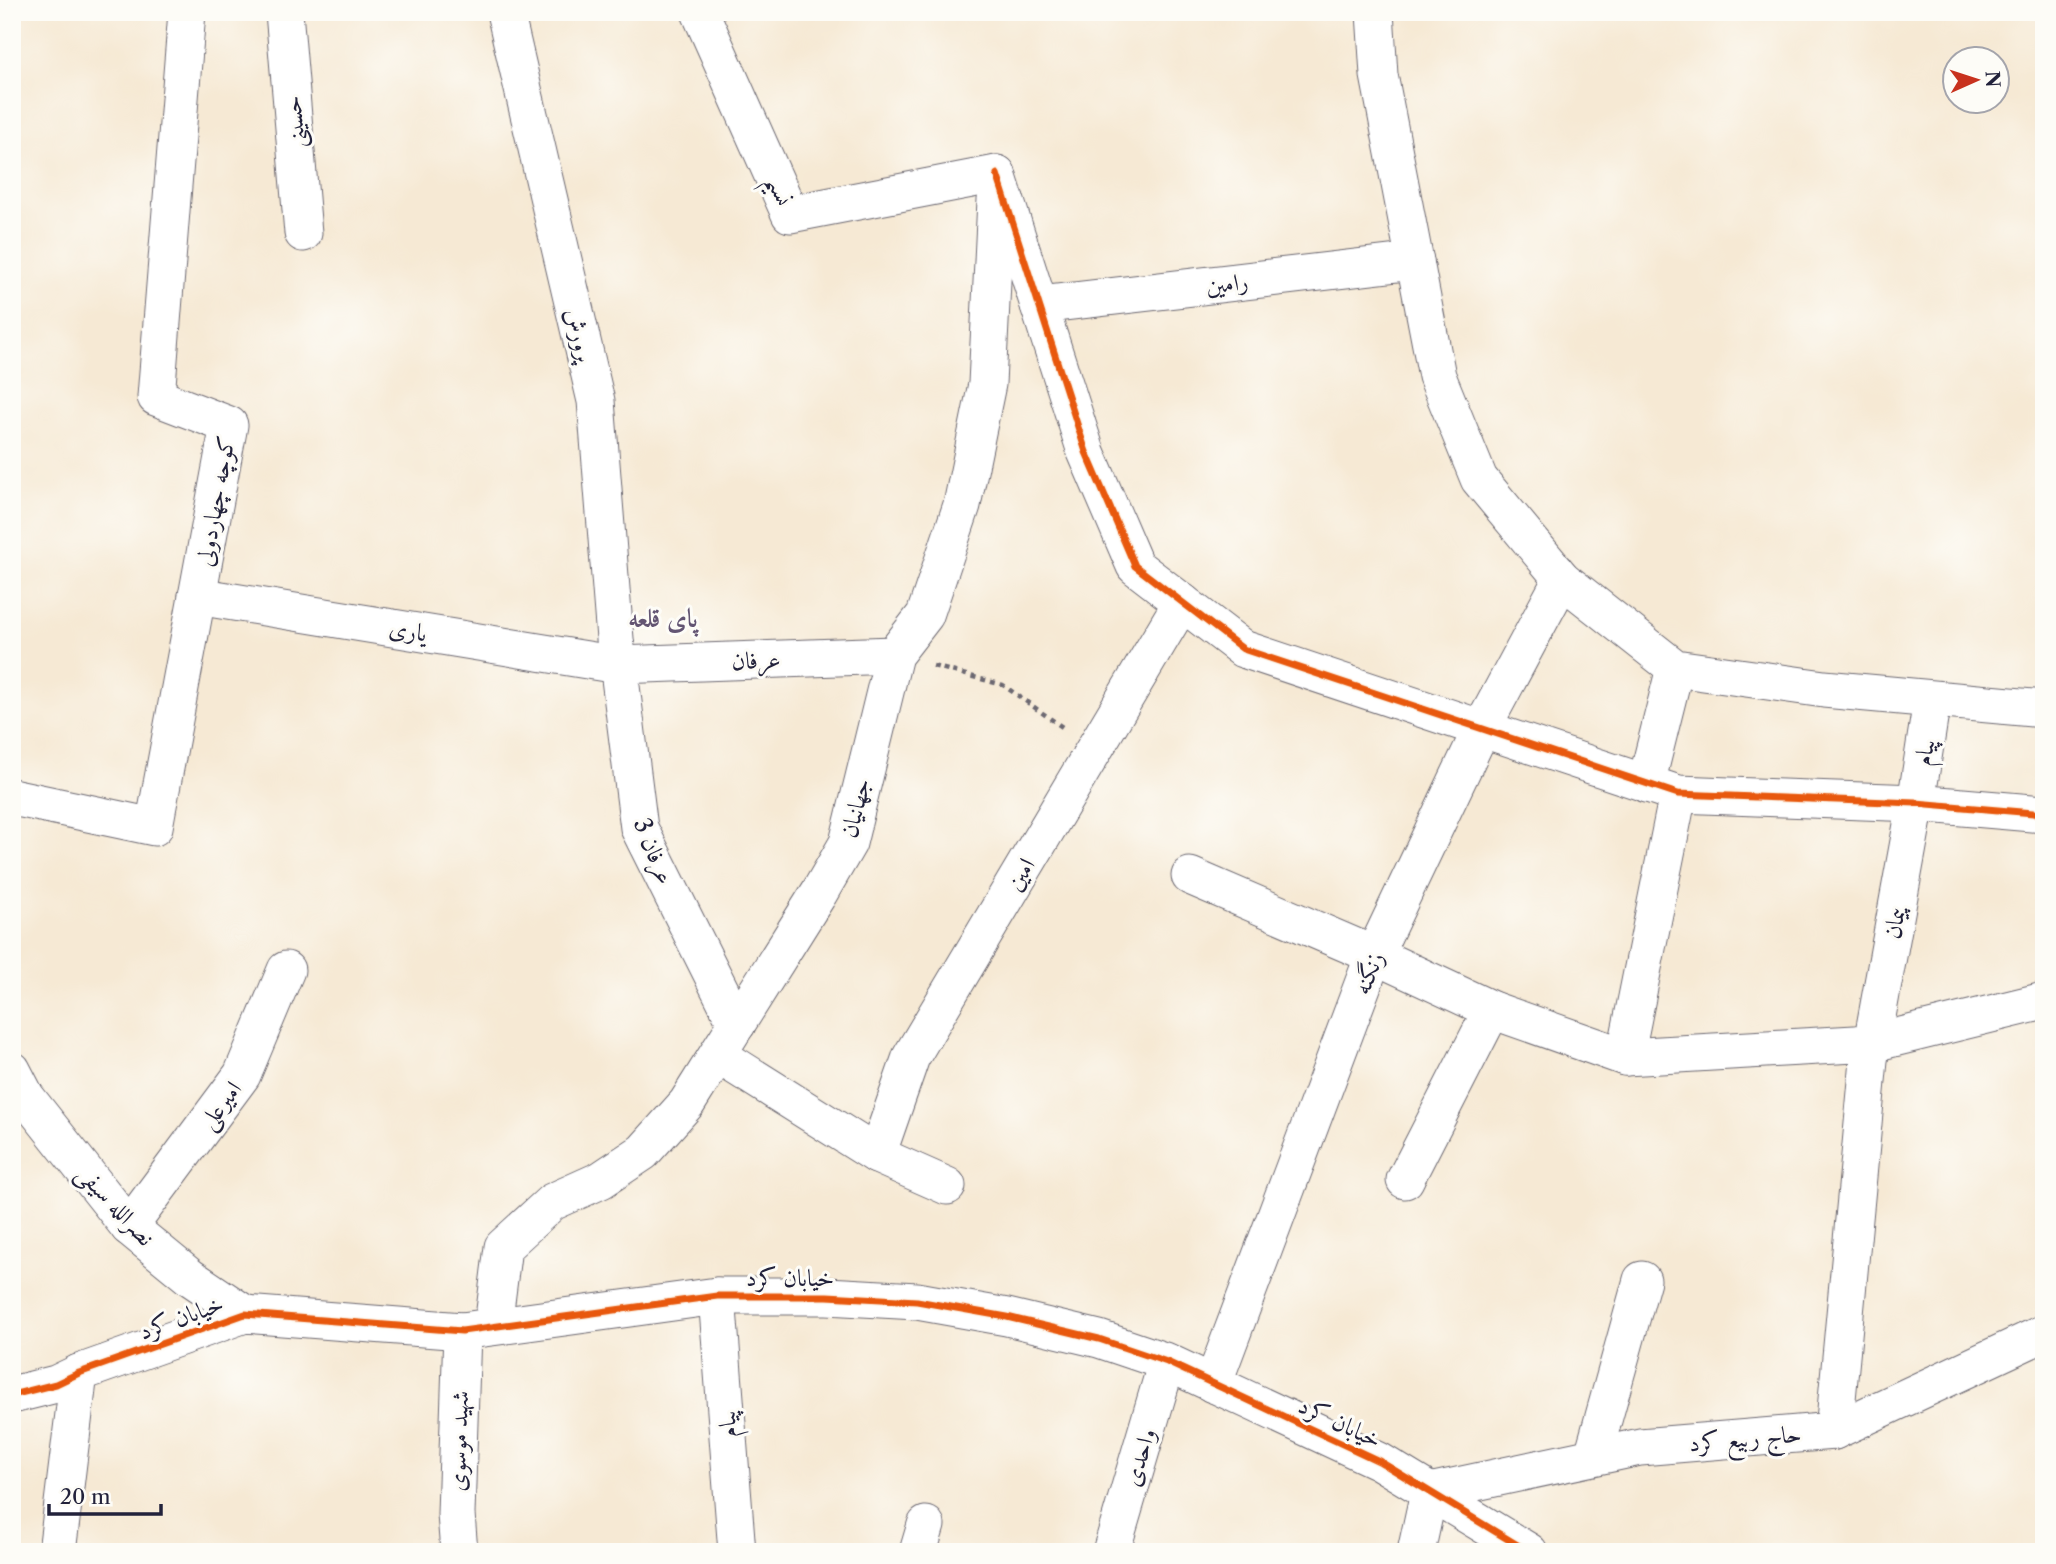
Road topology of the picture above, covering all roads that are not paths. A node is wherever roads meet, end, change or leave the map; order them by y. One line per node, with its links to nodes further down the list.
1 (187, 12): 11 (street, کوچه چهاردولی)
2 (284, 12): 7 (street, حسینی)
3 (505, 12): 14 (street, پرورش)
4 (700, 12): 6 (street, نسیم)
5 (1375, 12): 8 (street)
6 (997, 174): 9 (street); 13 (street, جهانیان)
7 (303, 233)
8 (1415, 261): 9 (street, رامین); 10 (street)
9 (1039, 305): 12 (street)
10 (1562, 579): 15 (street); 18 (street, زنگنه)
11 (197, 596): 14 (street, یاری); 20 (street, کوچه چهاردولی)
12 (1182, 603): 18 (street); 33 (street, امین)
13 (894, 655): 14 (street, عرفان); 28 (street, جهانیان)
14 (618, 664): 28 (street, عرفان 3)
15 (1675, 668): 16 (street); 19 (street)
16 (1932, 700): 17 (street); 21 (street, پیام)
17 (2044, 709)
18 (1482, 728): 19 (street); 24 (street, زنگنه)
19 (1662, 789): 21 (street); 31 (street)
20 (12, 797)
21 (1916, 803): 22 (street); 29 (street, پیمان)
22 (2044, 814)
23 (1190, 876): 24 (street)
24 (1374, 955): 27 (street); 44 (street, زنگنه)
25 (286, 970): 36 (street, امیرعلی)
26 (2044, 1001): 29 (street)
27 (1492, 1010): 31 (street); 34 (street)
28 (737, 1024): 30 (street, جهانیان)
29 (1873, 1043): 31 (street); 46 (street, پیمان)
30 (718, 1055): 33 (street); 40 (street, جهانیان)
31 (1625, 1057)
32 (12, 1070): 36 (street, نصرالله سیفی)
33 (877, 1155): 35 (street)
34 (1405, 1180)
35 (947, 1186)
36 (129, 1227): 39 (street, نصرالله سیفی)
37 (1642, 1280): 47 (street)
38 (717, 1296): 40 (street, خیابان کرد); 42 (street, خیابان کرد); 51 (street, پیام)
39 (245, 1314): 40 (street, خیابان کرد); 43 (street, خیابان کرد)
40 (477, 1329): 50 (street, شهید موسوی)
41 (2044, 1333): 46 (street, حاج ربیع کرد)
42 (1167, 1362): 44 (street, خیابان کرد); 52 (street, واحدی)
43 (79, 1373): 45 (street, خیابان کرد); 49 (street)
44 (1213, 1384): 48 (street, خیابان کرد)
45 (12, 1395)
46 (1834, 1431): 47 (street, حاج ربیع کرد)
47 (1593, 1456): 48 (street, حاج ربیع کرد)
48 (1429, 1492): 53 (street); 54 (street, خیابان کرد)
49 (57, 1552)
50 (459, 1552)
51 (737, 1552)
52 (1111, 1552)
53 (1416, 1552)
54 (1529, 1552)

